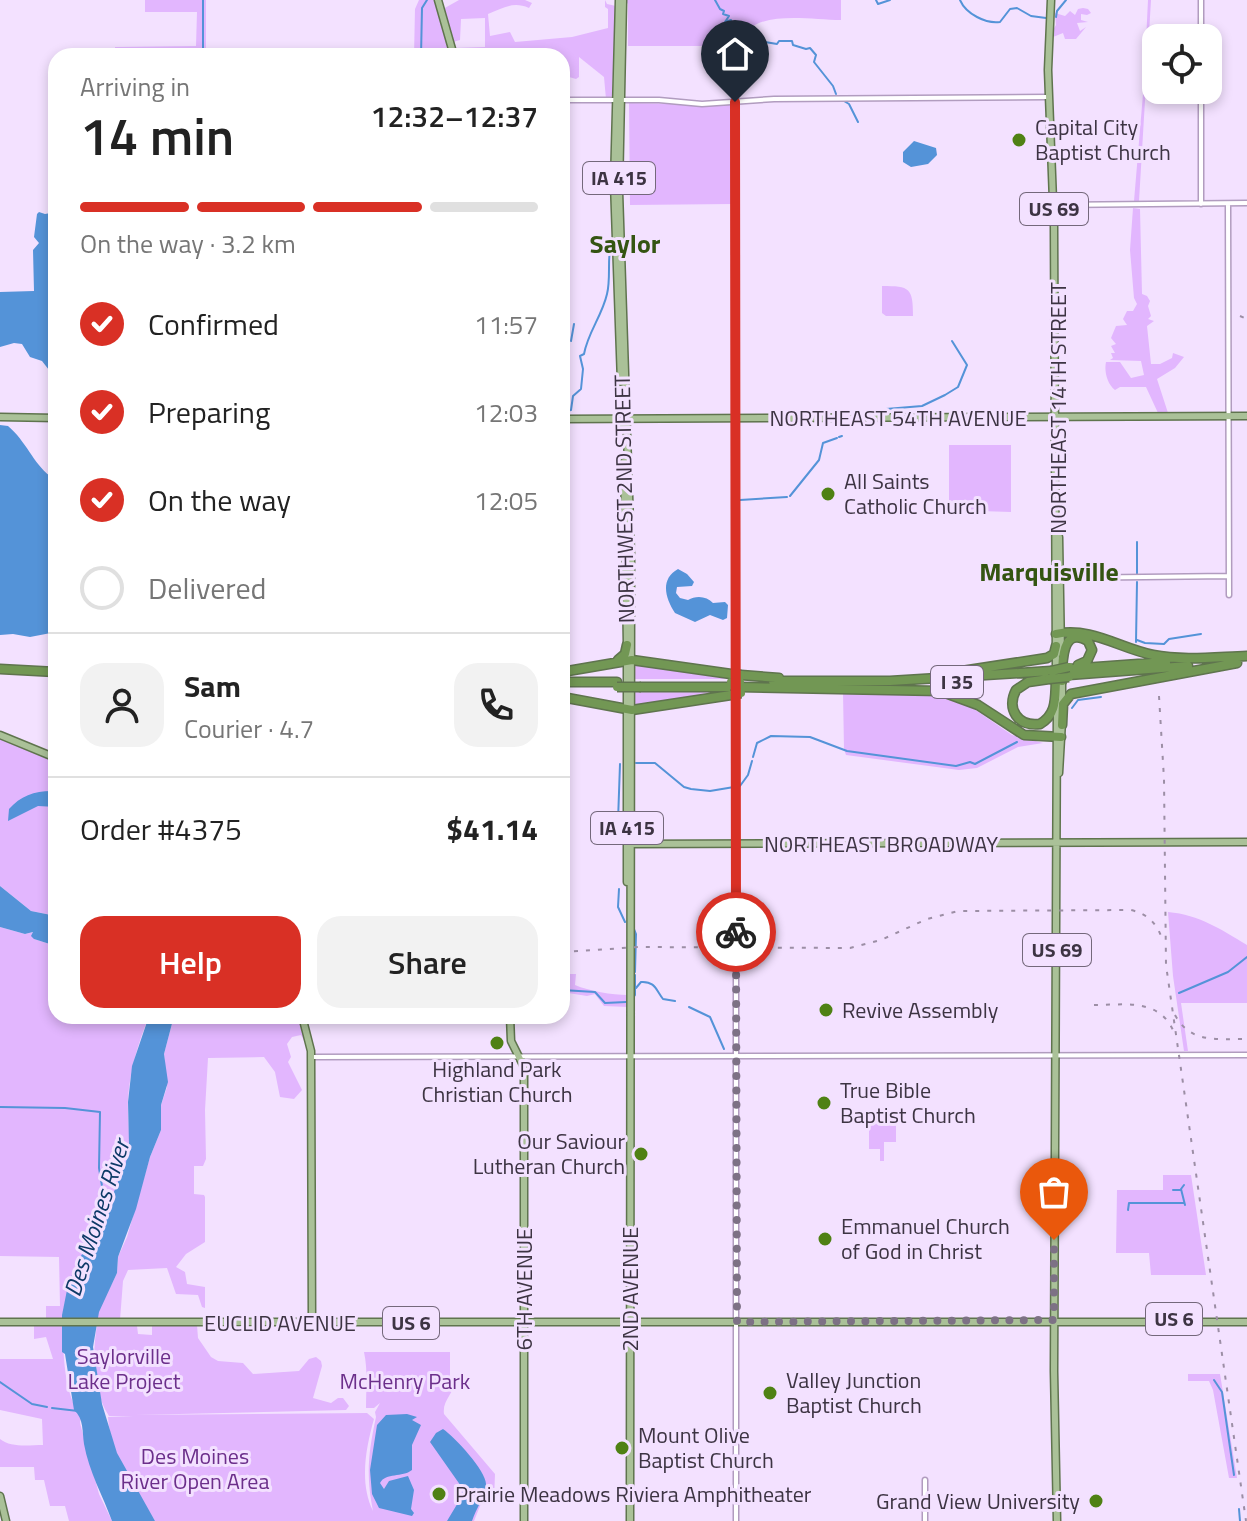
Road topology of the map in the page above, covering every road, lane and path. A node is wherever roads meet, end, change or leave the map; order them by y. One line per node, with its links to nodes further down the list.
1 (438, 0): 6 (main road)
2 (621, 0): 9 (main road, NORTHWEST 2ND STREET / IA 415)
3 (1053, 0): 7 (main road, NORTHEAST 14TH STREET / US 69); 15 (main road, NORTHEAST 14TH STREET / US 69)
4 (1201, 0): 5 (street)
5 (1201, 24)
6 (452, 48)
7 (1049, 97): 10 (street); 15 (main road, NORTHEAST 14TH STREET / US 69)
8 (570, 100): 9 (street)
9 (618, 100): 10 (street); 23 (main road, NORTHWEST 2ND STREET / IA 415)
10 (735, 102): 20 (street)
11 (1201, 104): 13 (street)
12 (1247, 203): 14 (street)
13 (1201, 204): 14 (street); 15 (street)
14 (1228, 204): 16 (street)
15 (1055, 205): 21 (main road, NORTHEAST 14TH STREET / US 69)
16 (1229, 416): 17 (main road, NORTHEAST 54TH AVENUE); 21 (main road, NORTHEAST 54TH AVENUE); 24 (street)
17 (1247, 416)
18 (0, 417): 19 (main road)
19 (48, 418)
20 (736, 418): 21 (main road, NORTHEAST 54TH AVENUE); 23 (main road, NORTHEAST 54TH AVENUE); 52 (street)
21 (1056, 418): 25 (main road, NORTHEAST 14TH STREET / US 69)
22 (570, 419): 23 (main road, NORTHEAST 54TH AVENUE)
23 (624, 419): 28 (main road, NORTHWEST 2ND STREET / IA 415); 30 (main road, NORTHWEST 2ND STREET / IA 415)
24 (1229, 576): 25 (street); 26 (street)
25 (1058, 578): 27 (main road, NORTHEAST 14TH STREET / US 69)
26 (1229, 595)
27 (1059, 633): 29 (main road, NORTHEAST 14TH STREET / US 69); 34 (highway); 38 (main road, NORTHEAST 14TH STREET / US 69)
28 (627, 645): 30 (main road, NORTHWEST 2ND STREET / IA 415); 32 (highway)
29 (1056, 646): 38 (main road, NORTHEAST 14TH STREET / US 69); 42 (highway)
30 (629, 660): 32 (highway); 40 (highway); 44 (main road, NORTHWEST 2ND STREET / IA 415)
31 (1245, 660): 33 (highway); 33 (highway)
32 (613, 662): 35 (highway)
33 (1175, 665): 34 (highway); 34 (highway)
34 (1160, 666): 38 (highway); 38 (highway); 45 (highway)
35 (570, 670)
36 (0, 672): 37 (highway)
37 (48, 675)
38 (1059, 675): 38 (highway); 38 (highway); 42 (highway, I 35); 45 (main road, NORTHEAST 14TH STREET / US 69); 47 (main road, NORTHEAST 14TH STREET / US 69)
39 (570, 684): 40 (highway, bridge)
40 (736, 684): 41 (highway); 41 (highway); 44 (highway)
41 (820, 684): 42 (highway)
42 (866, 684): 47 (highway)
43 (570, 699): 44 (highway)
44 (630, 710): 51 (main road, NORTHWEST 2ND STREET / IA 415)
45 (1062, 725): 47 (main road, NORTHEAST 14TH STREET / US 69)
46 (0, 735): 48 (main road)
47 (1059, 737): 50 (main road, NORTHEAST 14TH STREET / US 69)
48 (48, 755)
49 (1247, 842): 50 (main road, NORTHEAST BROADWAY)
50 (1056, 843): 52 (main road, NORTHEAST BROADWAY); 56 (main road, NORTHEAST 14TH STREET / US 69)
51 (629, 844): 52 (main road, NORTHEAST BROADWAY); 59 (main road, NORTHWEST 2ND STREET / IA 415)
52 (736, 844): 60 (street)
53 (305, 1024): 58 (main road)
54 (510, 1024): 55 (main road, 6TH AVENUE)
55 (516, 1054): 58 (street); 59 (street); 64 (main road, 6TH AVENUE)
56 (1055, 1055): 57 (street); 60 (street); 62 (main road, US 69)
57 (1247, 1055)
58 (312, 1057): 67 (main road)
59 (630, 1057): 60 (street); 65 (main road, 2ND AVENUE / IA 415)
60 (736, 1057): 66 (street)
61 (1247, 1320): 62 (main road, US 6)
62 (1056, 1321): 66 (main road, US 6); 70 (main road, US 69)
63 (0, 1322): 67 (main road, EUCLID AVENUE / US 6)
64 (524, 1322): 65 (main road, EUCLID AVENUE / US 6); 67 (main road, EUCLID AVENUE / US 6); 72 (main road, 6TH AVENUE)
65 (630, 1322): 66 (main road, EUCLID AVENUE / US 6); 73 (main road, 2ND AVENUE)
66 (737, 1322): 74 (street)
67 (312, 1323)
68 (925, 1480): 75 (street)
69 (0, 1496): 71 (main road)
70 (1056, 1519)
71 (6, 1521)
72 (524, 1521)
73 (630, 1521)
74 (736, 1521)
75 (925, 1521)

